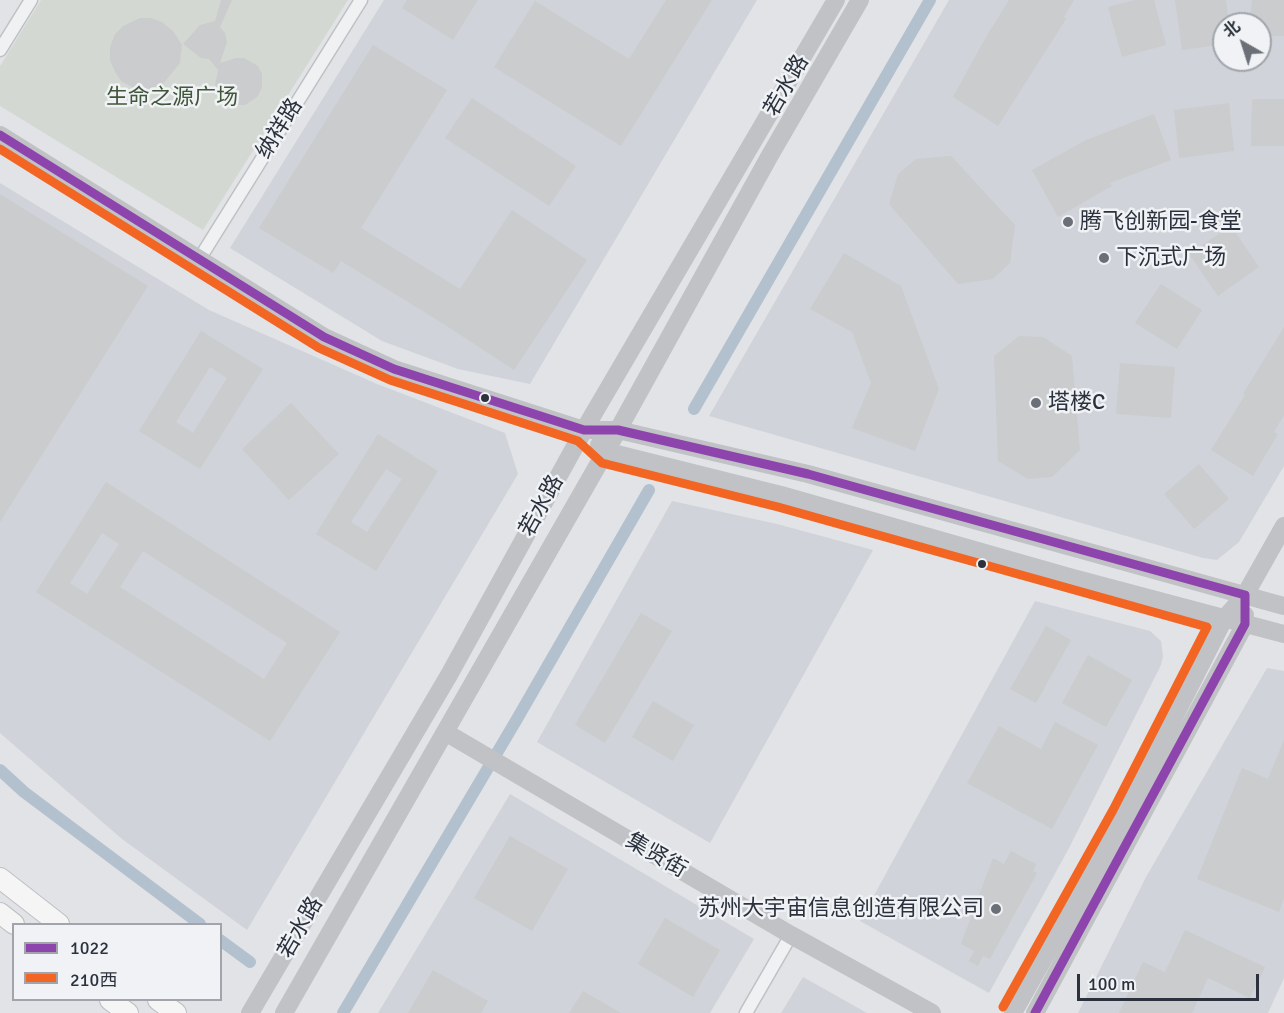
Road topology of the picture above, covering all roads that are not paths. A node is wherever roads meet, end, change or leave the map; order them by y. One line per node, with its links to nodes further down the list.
1 (31, 0): 5 (street)
2 (361, 0): 7 (street, 纳祥路)
3 (836, 0): 8 (main road, 若水路)
4 (860, 0): 9 (main road, 若水路)
5 (0, 50)
6 (0, 135): 7 (main road)
7 (200, 258): 8 (main road)
8 (584, 430): 9 (main road); 10 (main road); 27 (main road, 若水路)
9 (618, 430): 10 (main road, 若水路); 12 (main road)
10 (605, 451): 14 (main road); 17 (main road, 若水路)
11 (1284, 526): 12 (main road)
12 (1245, 595): 13 (main road); 14 (main road); 15 (main road)
13 (1284, 606)
14 (1224, 619): 15 (main road); 31 (main road)
15 (1245, 624): 16 (main road); 32 (main road)
16 (1284, 634)
17 (445, 732): 22 (main road, 集贤街); 28 (main road, 若水路)
18 (0, 878): 21 (main road)
19 (0, 913): 20 (main road)
20 (13, 923)
21 (58, 923)
22 (791, 935): 29 (street); 30 (main road, 集贤街)
23 (113, 1001): 25 (main road)
24 (161, 1001): 26 (main road)
25 (128, 1013)
26 (176, 1013)
27 (250, 1013)
28 (284, 1013)
29 (746, 1013)
30 (932, 1013)
31 (1013, 1013)
32 (1035, 1013)

